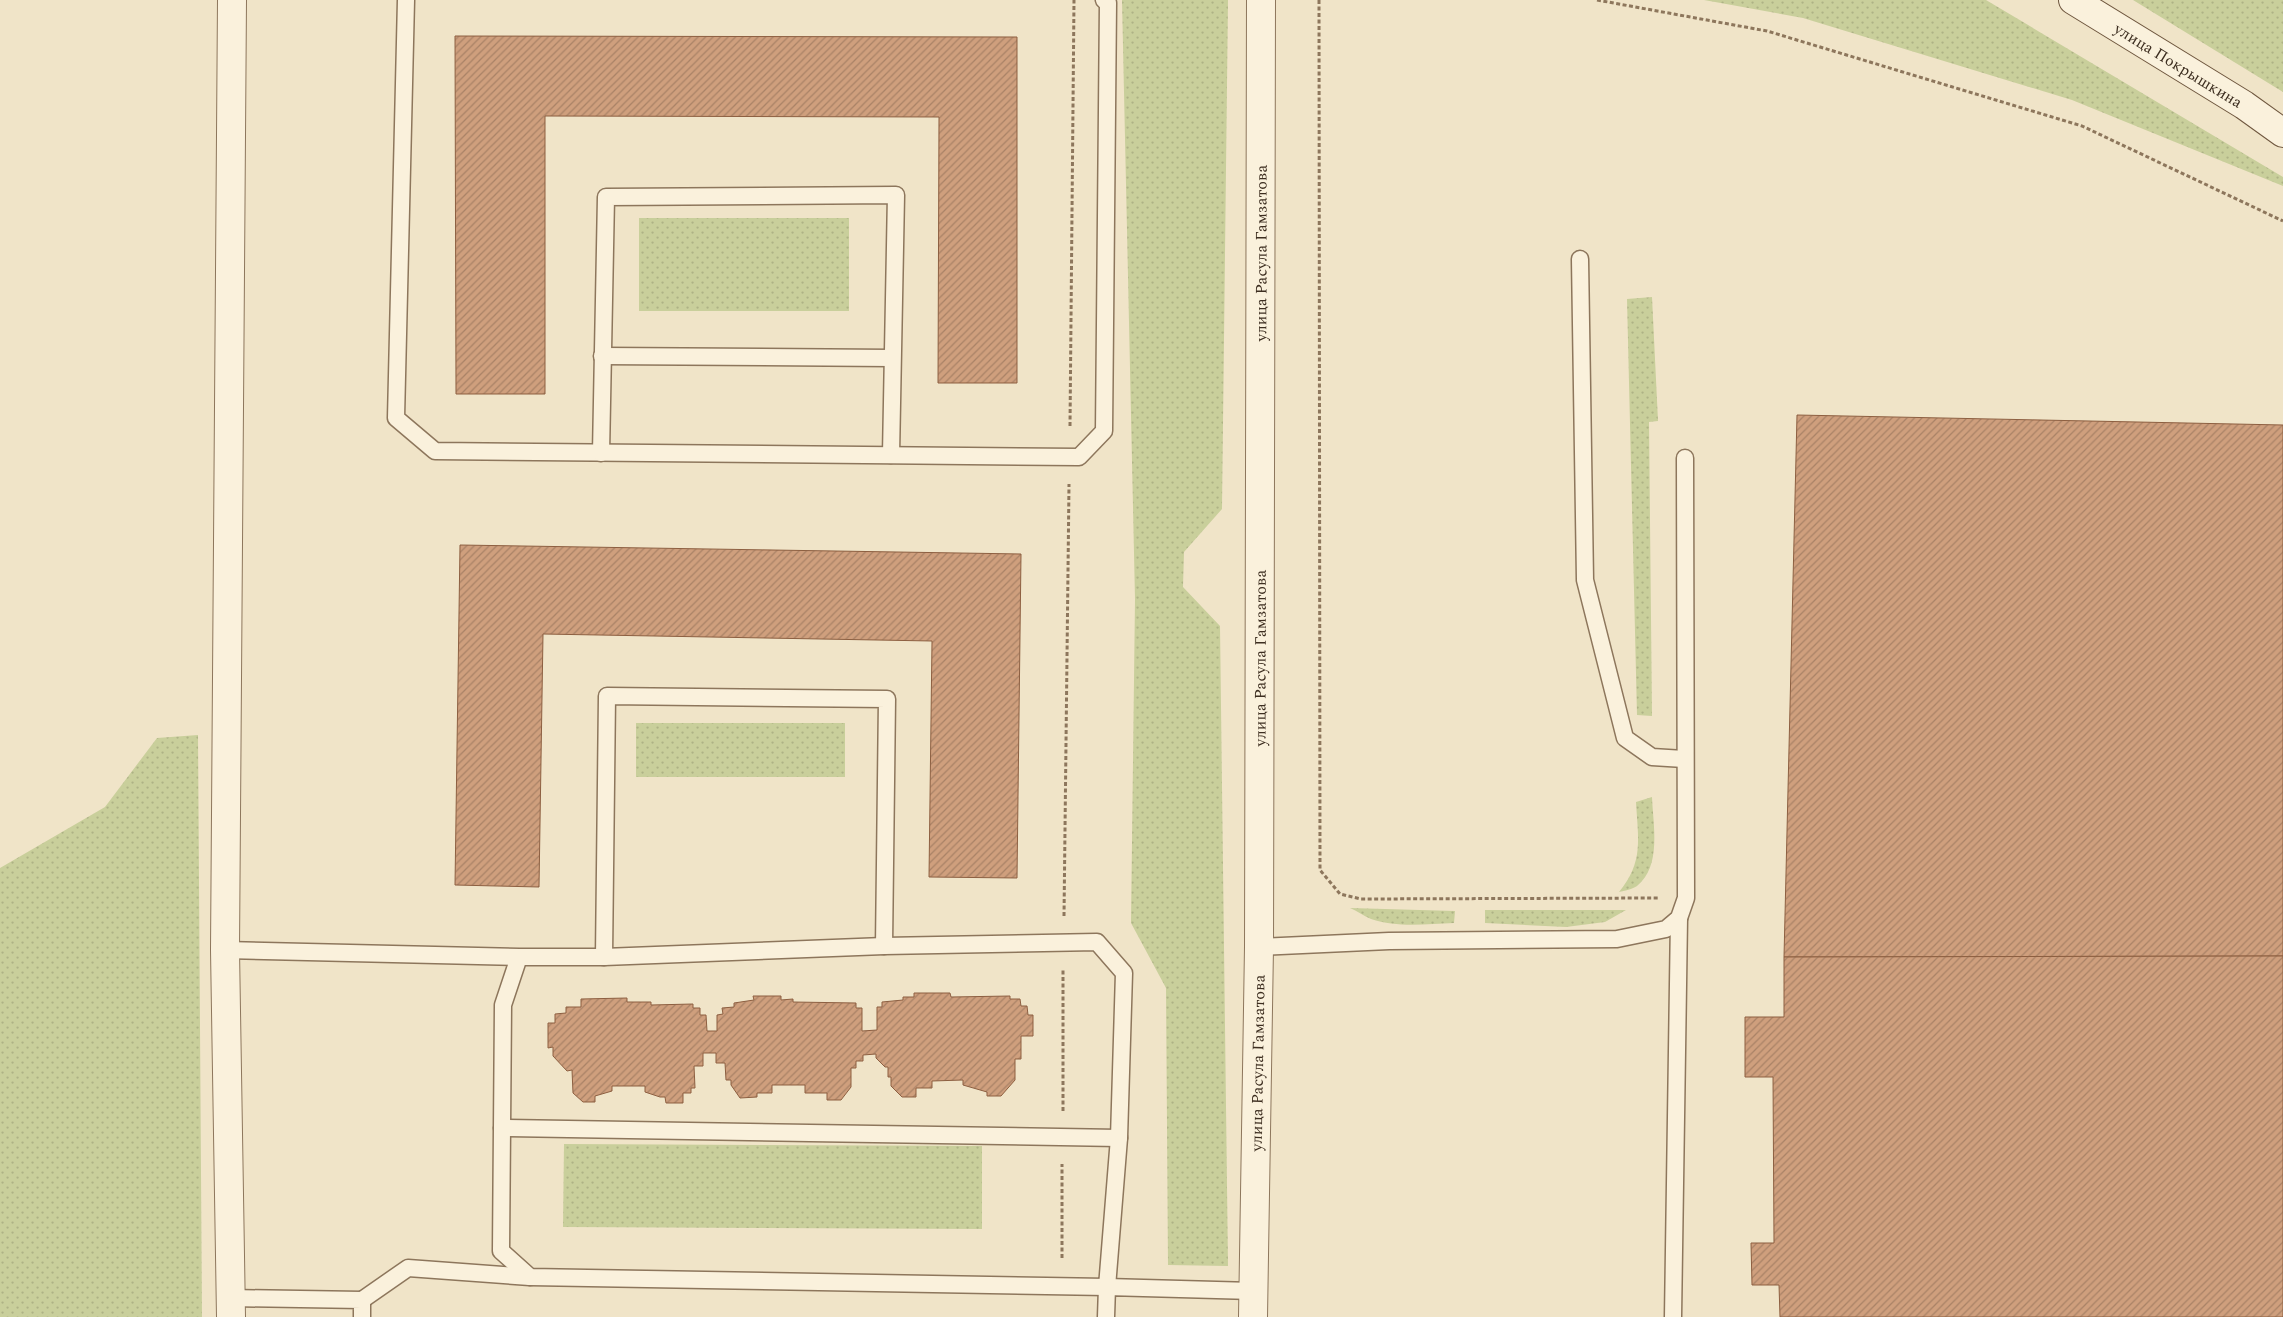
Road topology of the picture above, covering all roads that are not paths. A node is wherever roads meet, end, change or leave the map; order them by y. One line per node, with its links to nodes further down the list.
1 (232, 0): 17 (street)
2 (406, 0): 10 (lane)
3 (1104, 0): 11 (lane)
4 (1261, 0): 16 (street, улица Расула Гамзатова)
5 (2072, 0): 6 (street, улица Покрышкина)
6 (2283, 133)
7 (1580, 259): 13 (lane)
8 (602, 356): 9 (lane); 9 (lane); 10 (lane)
9 (892, 358): 11 (lane)
10 (601, 453): 11 (lane)
11 (891, 455)
12 (1685, 458): 13 (lane)
13 (1684, 759): 14 (lane)
14 (1679, 918): 16 (lane); 29 (lane)
15 (884, 946): 19 (lane); 19 (lane); 21 (lane)
16 (1259, 946): 25 (street, улица Расула Гамзатова)
17 (225, 950): 18 (lane); 26 (street)
18 (519, 957): 19 (lane); 20 (lane)
19 (604, 957)
20 (502, 1128): 21 (lane); 22 (lane)
21 (1119, 1138): 23 (lane)
22 (530, 1276): 23 (lane); 24 (lane)
23 (1107, 1287): 25 (lane); 28 (lane)
24 (362, 1300): 26 (lane); 27 (lane)
25 (1253, 1304)
26 (231, 1307)
27 (362, 1317)
28 (1106, 1317)
29 (1674, 1317)

